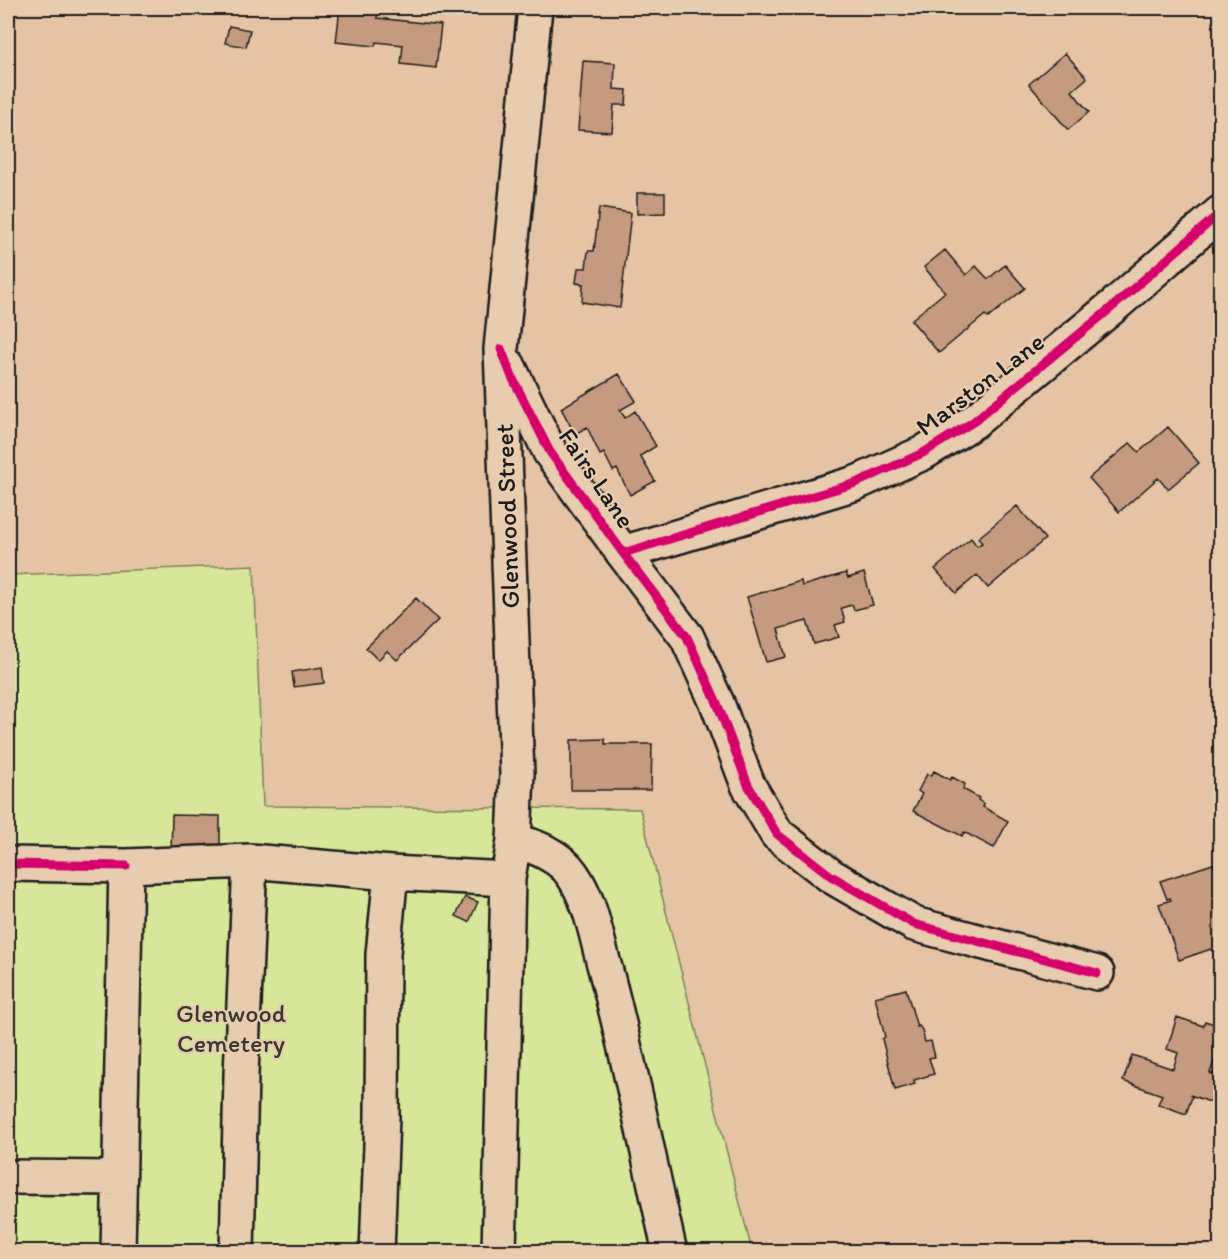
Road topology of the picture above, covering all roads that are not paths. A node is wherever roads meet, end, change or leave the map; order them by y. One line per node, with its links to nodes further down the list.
1 (535, 8): 3 (street, Glenwood Street)
2 (1221, 213): 4 (street, Marston Lane)
3 (501, 349): 4 (street, Fairs Lane); 5 (street, Glenwood Street)
4 (623, 553): 11 (street, Fairs Lane)
5 (514, 840): 10 (street, Glenwood Street); 18 (street)
6 (250, 861): 8 (street); 9 (street); 15 (street)
7 (8, 864): 8 (street)
8 (126, 866): 13 (street)
9 (391, 873): 10 (street); 16 (street)
10 (508, 879): 17 (street, Glenwood Street)
11 (1097, 973)
12 (8, 1177): 13 (street)
13 (119, 1178): 14 (street)
14 (118, 1251)
15 (237, 1251)
16 (377, 1251)
17 (500, 1251)
18 (670, 1251)

